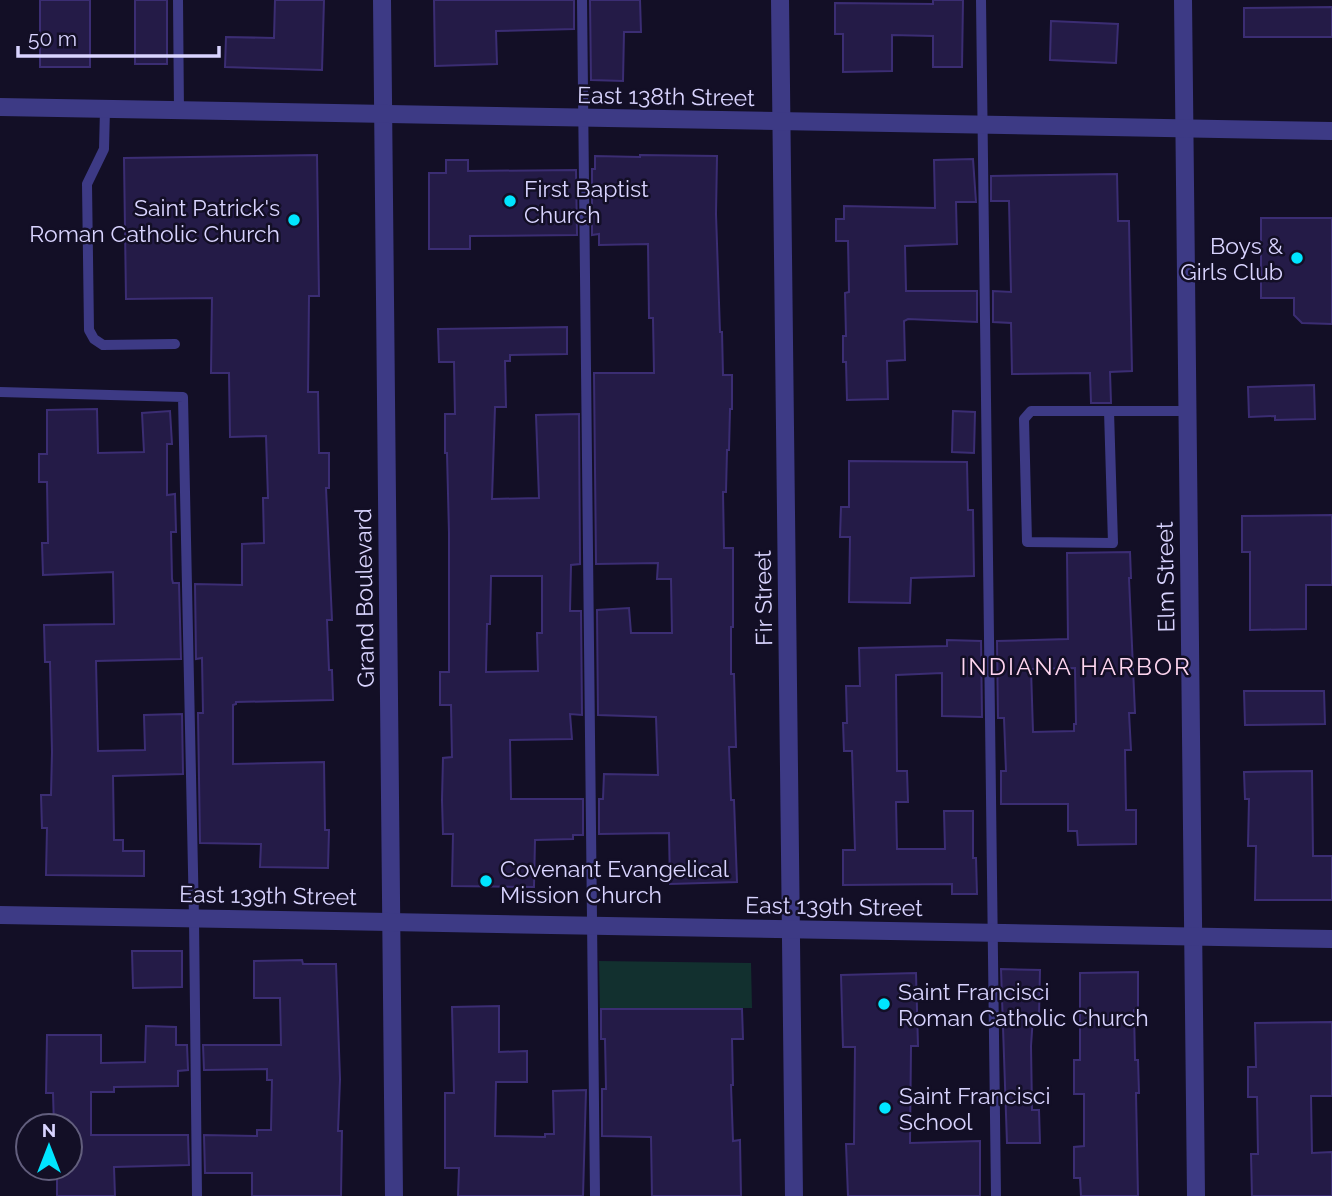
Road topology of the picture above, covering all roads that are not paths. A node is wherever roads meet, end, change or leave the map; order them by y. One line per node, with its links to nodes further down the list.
1 (178, 0): 9 (lane)
2 (382, 0): 10 (street, Grand Boulevard)
3 (582, 0): 11 (lane)
4 (780, 0): 12 (street, Fir Street)
5 (981, 0): 13 (lane)
6 (1183, 0): 14 (street, Elm Street)
7 (0, 107): 8 (street, East 138th Street)
8 (105, 109): 9 (street, East 138th Street); 16 (lane)
9 (179, 111): 10 (street, East 138th Street)
10 (384, 115): 11 (street, East 138th Street); 22 (street, Grand Boulevard)
11 (583, 119): 12 (street, East 138th Street); 23 (lane)
12 (782, 122): 13 (street, East 138th Street); 24 (street, Fir Street)
13 (981, 125): 14 (street, East 138th Street); 25 (lane)
14 (1184, 129): 15 (street, East 138th Street); 19 (street, Elm Street)
15 (1332, 131)
16 (175, 344)
17 (0, 392): 21 (lane)
18 (1109, 411): 18 (lane); 19 (lane)
19 (1187, 411): 26 (street, Elm Street)
20 (0, 915): 21 (street, East 139th Street)
21 (194, 918): 22 (street, East 139th Street); 28 (lane)
22 (391, 922): 23 (street, East 139th Street); 29 (street, Grand Boulevard)
23 (592, 926): 24 (street, East 139th Street); 30 (lane)
24 (792, 930): 25 (street, East 139th Street); 31 (street, Fir Street)
25 (993, 933): 26 (street, East 139th Street); 32 (lane)
26 (1193, 936): 27 (street, East 139th Street); 33 (street, Elm Street)
27 (1332, 939)
28 (197, 1196)
29 (394, 1196)
30 (594, 1196)
31 (794, 1196)
32 (996, 1196)
33 (1196, 1196)

